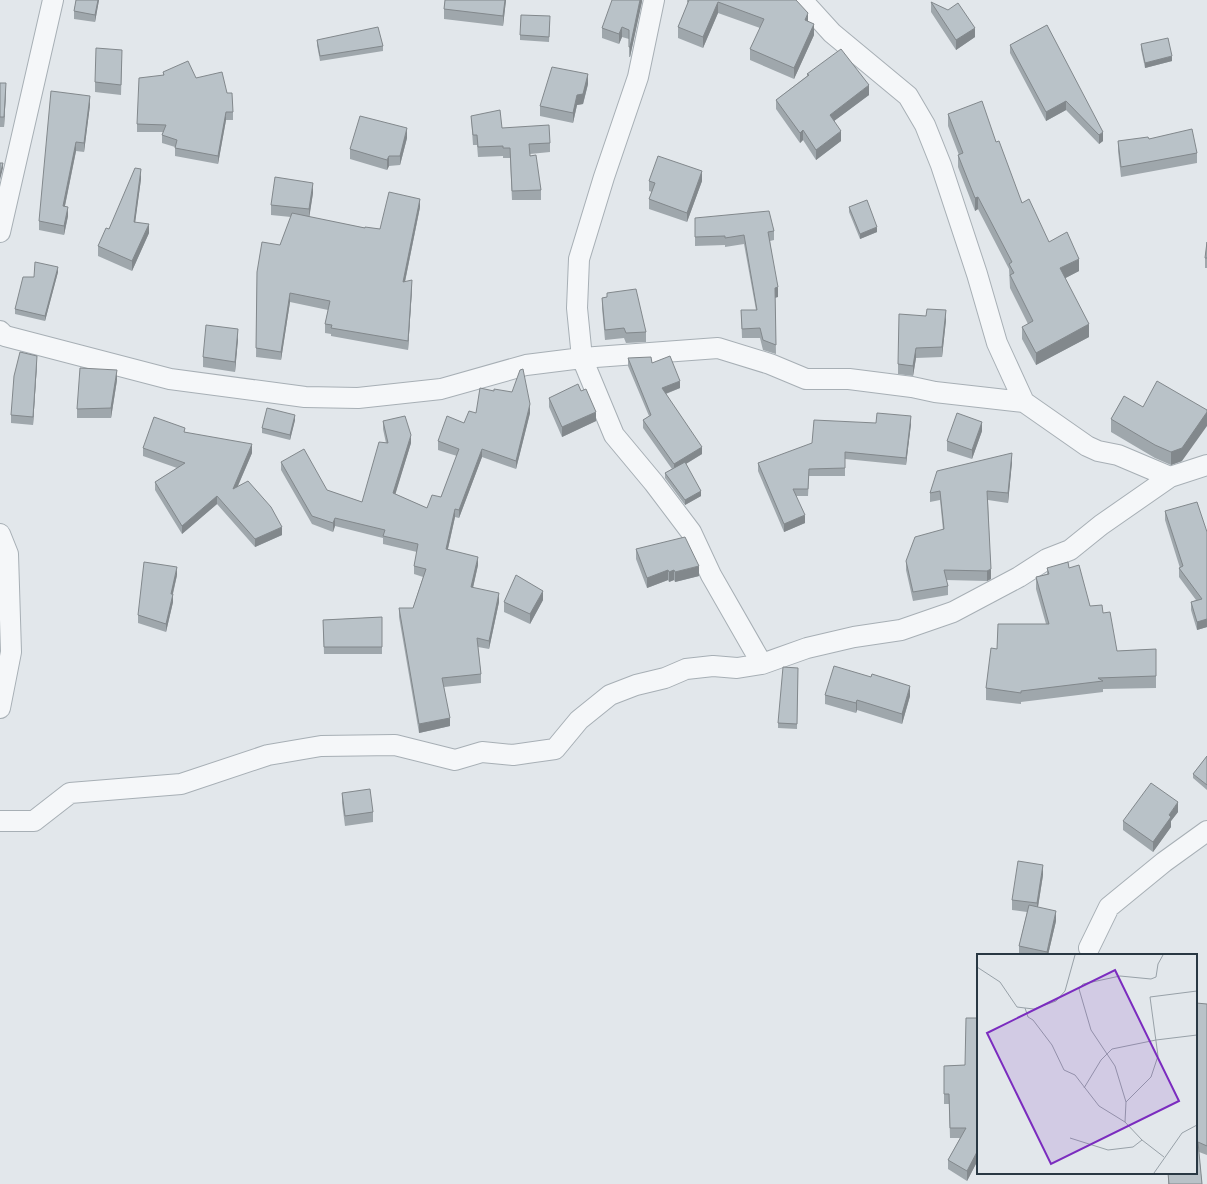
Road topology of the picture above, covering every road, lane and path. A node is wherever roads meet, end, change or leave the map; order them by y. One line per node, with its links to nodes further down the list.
1 (53, 0): 4 (street)
2 (654, 0): 6 (street)
3 (802, 0): 7 (street)
4 (0, 232)
5 (0, 331): 6 (street)
6 (582, 358): 7 (street); 11 (street)
7 (1024, 402): 9 (street)
8 (1207, 464): 9 (street)
9 (1170, 477): 11 (street)
10 (0, 534): 12 (street)
11 (762, 664): 13 (street)
12 (0, 708)
13 (0, 821)
14 (1207, 831): 15 (street)
15 (1089, 948)

